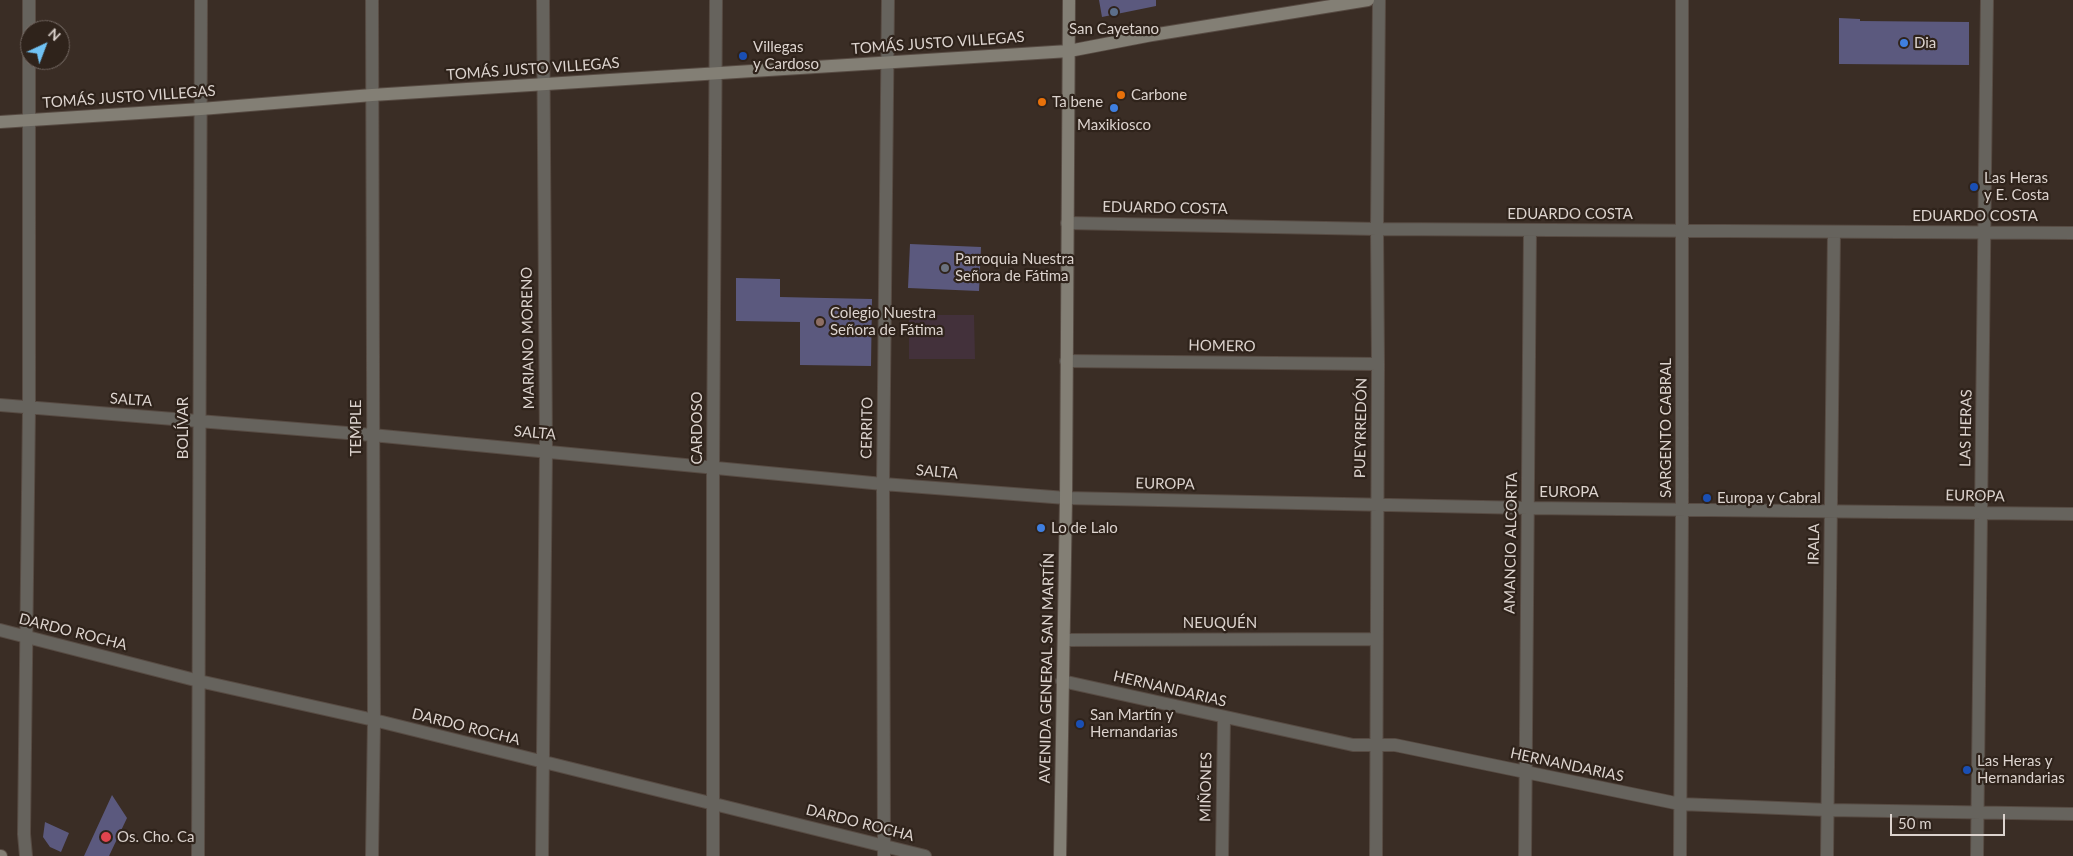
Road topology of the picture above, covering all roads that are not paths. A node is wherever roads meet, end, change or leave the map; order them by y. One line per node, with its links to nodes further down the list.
1 (30, 0): 18 (street)
2 (201, 0): 17 (street, BOLÍVAR)
3 (372, 0): 16 (street, TEMPLE)
4 (542, 0): 15 (street, MARIANO MORENO)
5 (716, 0): 14 (street, CARDOSO)
6 (888, 0): 13 (street, CERRITO)
7 (1070, 0): 12 (main road, AVENIDA GENERAL SAN MARTÍN)
8 (1368, 0): 12 (main road, TOMÁS JUSTO VILLEGAS)
9 (1380, 0): 21 (street, PUEYRREDÓN)
10 (1682, 0): 23 (street, SARGENTO CABRAL)
11 (1987, 0): 25 (street, LAS HERAS)
12 (1069, 51): 13 (main road, TOMÁS JUSTO VILLEGAS); 20 (main road, AVENIDA GENERAL SAN MARTÍN)
13 (887, 62): 14 (main road, TOMÁS JUSTO VILLEGAS); 35 (street, CERRITO)
14 (715, 73): 15 (main road, TOMÁS JUSTO VILLEGAS); 34 (street, CARDOSO)
15 (542, 85): 16 (main road, TOMÁS JUSTO VILLEGAS); 33 (street, MARIANO MORENO)
16 (372, 95): 17 (main road, TOMÁS JUSTO VILLEGAS); 32 (street, TEMPLE)
17 (201, 109): 18 (main road, TOMÁS JUSTO VILLEGAS); 31 (street, BOLÍVAR)
18 (28, 120): 19 (main road, TOMÁS JUSTO VILLEGAS); 30 (street)
19 (0, 122)
20 (1067, 223): 21 (street, EDUARDO COSTA); 27 (main road, AVENIDA GENERAL SAN MARTÍN)
21 (1377, 229): 22 (street, EDUARDO COSTA); 28 (street, PUEYRREDÓN)
22 (1530, 230): 23 (street, EDUARDO COSTA); 38 (street, AMANCIO ALCORTA)
23 (1681, 230): 24 (street, EDUARDO COSTA); 39 (street, SARGENTO CABRAL)
24 (1834, 232): 25 (street, EDUARDO COSTA); 40 (street, IRALA)
25 (1985, 232): 26 (street, EDUARDO COSTA); 41 (street, LAS HERAS)
26 (2073, 233)
27 (1066, 361): 28 (street, HOMERO); 36 (main road, AVENIDA GENERAL SAN MARTÍN)
28 (1378, 364): 37 (street, PUEYRREDÓN)
29 (0, 405): 30 (street, SALTA)
30 (29, 408): 31 (street, SALTA); 44 (street)
31 (200, 421): 32 (street, SALTA); 47 (street, BOLÍVAR)
32 (372, 435): 33 (street, SALTA); 50 (street, TEMPLE)
33 (546, 450): 34 (street, SALTA); 52 (street, MARIANO MORENO)
34 (713, 468): 35 (street, SALTA); 55 (street, CARDOSO)
35 (883, 484): 36 (street, SALTA); 59 (street, CERRITO)
36 (1066, 498): 37 (street, EUROPA); 46 (main road, AVENIDA GENERAL SAN MARTÍN)
37 (1377, 504): 38 (street, EUROPA); 45 (street, PUEYRREDÓN)
38 (1528, 508): 39 (street, EUROPA); 53 (street, AMANCIO ALCORTA)
39 (1682, 509): 40 (street, EUROPA); 54 (street, SARGENTO CABRAL)
40 (1831, 511): 41 (street, EUROPA); 56 (street, IRALA)
41 (1982, 513): 42 (street, EUROPA); 57 (street, LAS HERAS)
42 (2073, 514)
43 (0, 630): 44 (street, DARDO ROCHA)
44 (26, 636): 47 (street, DARDO ROCHA); 60 (street)
45 (1376, 639): 46 (street, NEUQUÉN); 51 (street, PUEYRREDÓN)
46 (1064, 640): 48 (main road, AVENIDA GENERAL SAN MARTÍN)
47 (199, 681): 50 (street, DARDO ROCHA); 61 (street, BOLÍVAR)
48 (1062, 681): 49 (street, HERNANDARIAS); 66 (main road, AVENIDA GENERAL SAN MARTÍN)
49 (1224, 718): 51 (street, HERNANDARIAS); 67 (street, MIÑONES)
50 (374, 720): 52 (street, DARDO ROCHA); 62 (street, TEMPLE)
51 (1376, 745): 53 (street, HERNANDARIAS); 68 (street, PUEYRREDÓN)
52 (542, 763): 55 (street, DARDO ROCHA); 63 (street, MARIANO MORENO)
53 (1525, 773): 54 (street, HERNANDARIAS); 69 (street, AMANCIO ALCORTA)
54 (1680, 804): 56 (street, HERNANDARIAS); 70 (street, SARGENTO CABRAL)
55 (714, 805): 59 (street, DARDO ROCHA); 64 (street, CARDOSO)
56 (1828, 810): 57 (street, HERNANDARIAS); 71 (street, IRALA)
57 (1977, 813): 58 (street, HERNANDARIAS); 72 (street, LAS HERAS)
58 (2073, 814)
59 (884, 851): 65 (street, DARDO ROCHA)
60 (26, 856)
61 (198, 856)
62 (372, 856)
63 (542, 856)
64 (713, 856)
65 (925, 856)
66 (1060, 856)
67 (1222, 856)
68 (1376, 856)
69 (1525, 856)
70 (1680, 856)
71 (1827, 856)
72 (1977, 856)

